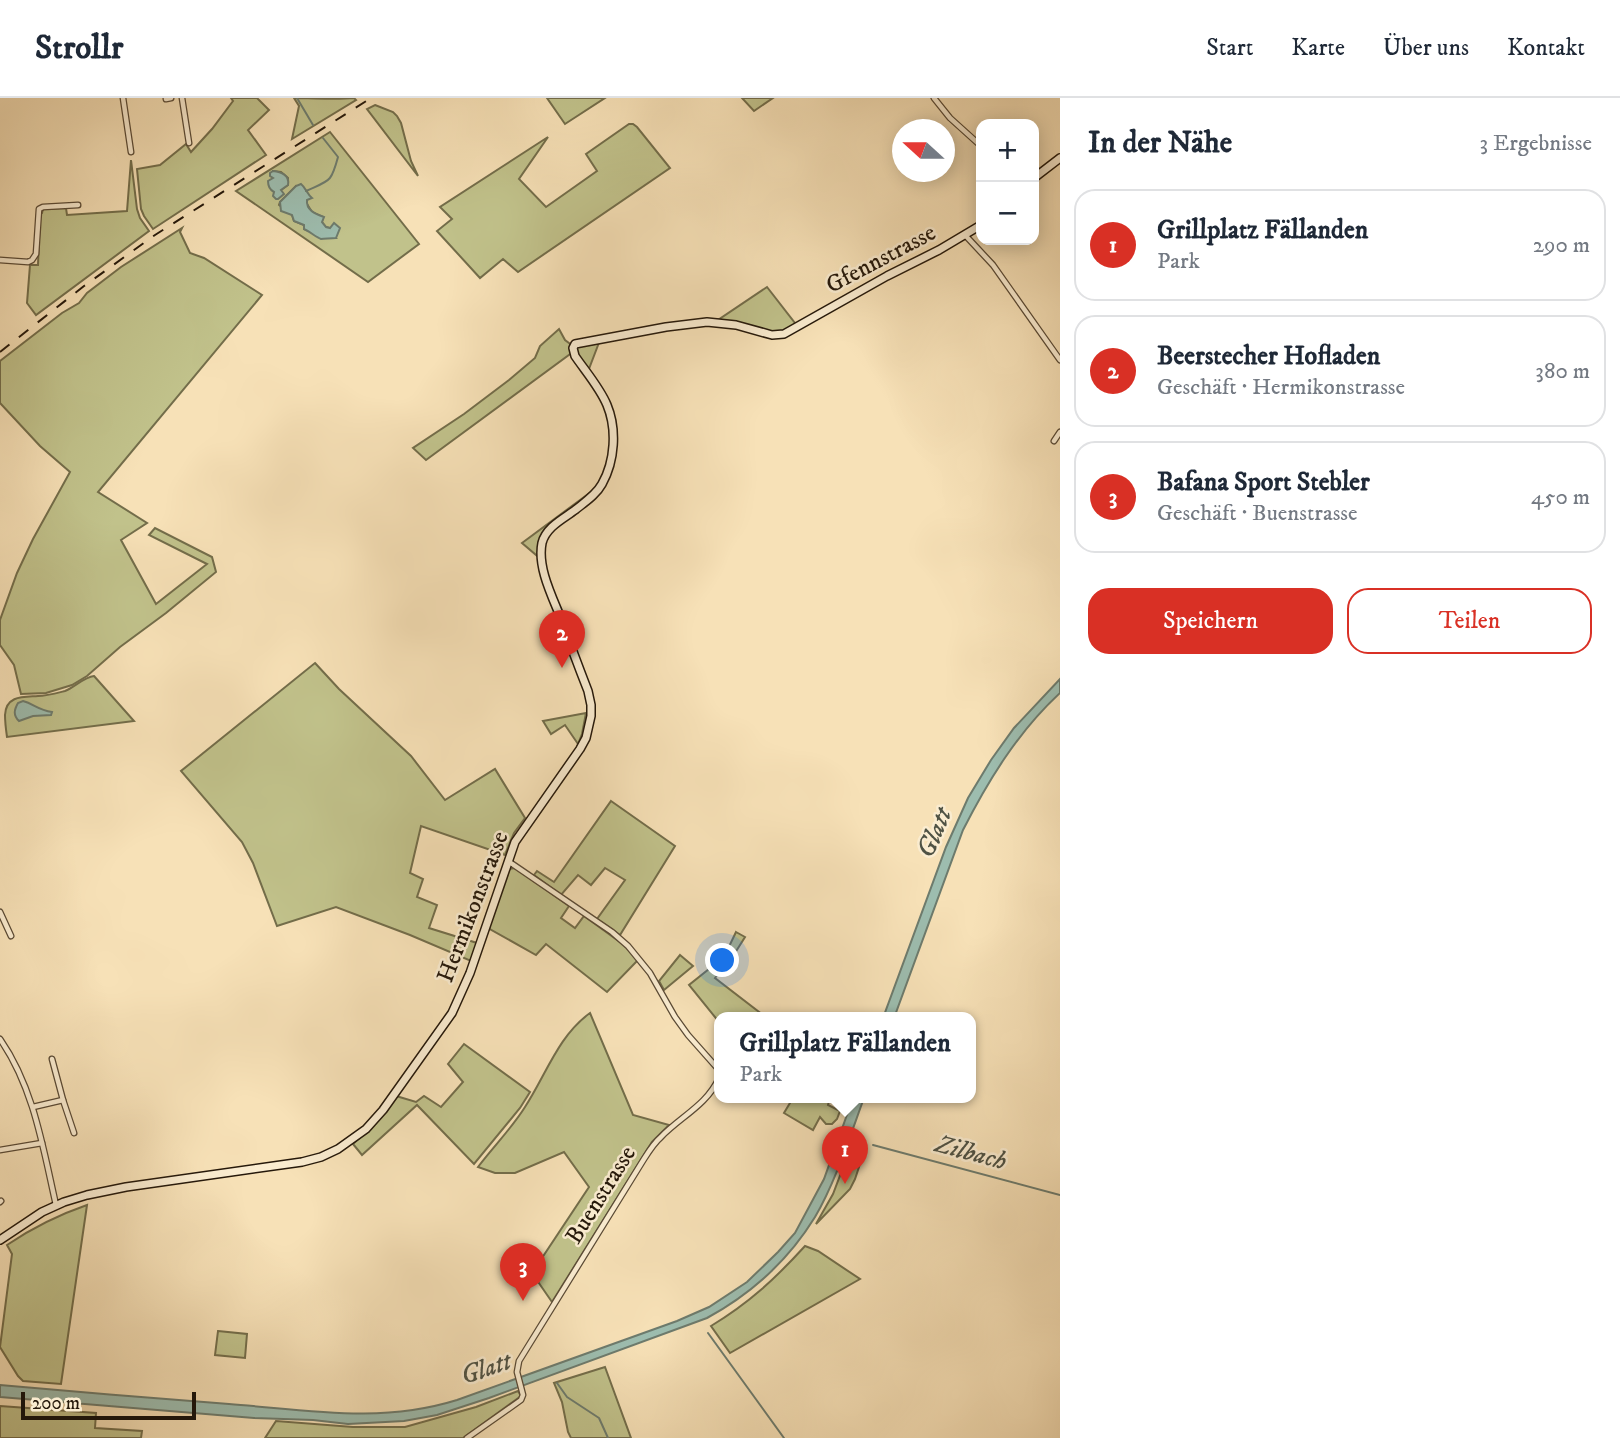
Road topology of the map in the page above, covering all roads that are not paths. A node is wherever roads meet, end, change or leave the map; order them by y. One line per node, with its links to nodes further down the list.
1 (123, 98): 6 (street)
2 (182, 98): 5 (street)
3 (934, 98): 4 (street)
4 (976, 141)
5 (189, 143)
6 (131, 152)
7 (1060, 158): 8 (street)
8 (1039, 174)
9 (78, 205): 12 (street)
10 (976, 228): 11 (street, Gfennstrasse)
11 (965, 235): 13 (street, Gfennstrasse); 14 (street)
12 (0, 260)
13 (573, 346): 17 (street, Hermikonstrasse)
14 (1060, 360)
15 (1060, 432): 16 (street)
16 (1054, 441)
17 (508, 861): 22 (street); 29 (street, Hermikonstrasse)
18 (0, 912): 19 (street)
19 (11, 936)
20 (0, 1039): 25 (street)
21 (52, 1059): 24 (street)
22 (714, 1063)
23 (714, 1087): 31 (street, Buenstrasse)
24 (63, 1100): 25 (street); 26 (street)
25 (33, 1107): 27 (street)
26 (74, 1133)
27 (42, 1143): 28 (street); 29 (street)
28 (0, 1150)
29 (56, 1206): 30 (street, Hermikonstrasse)
30 (0, 1240)
31 (467, 1438)

